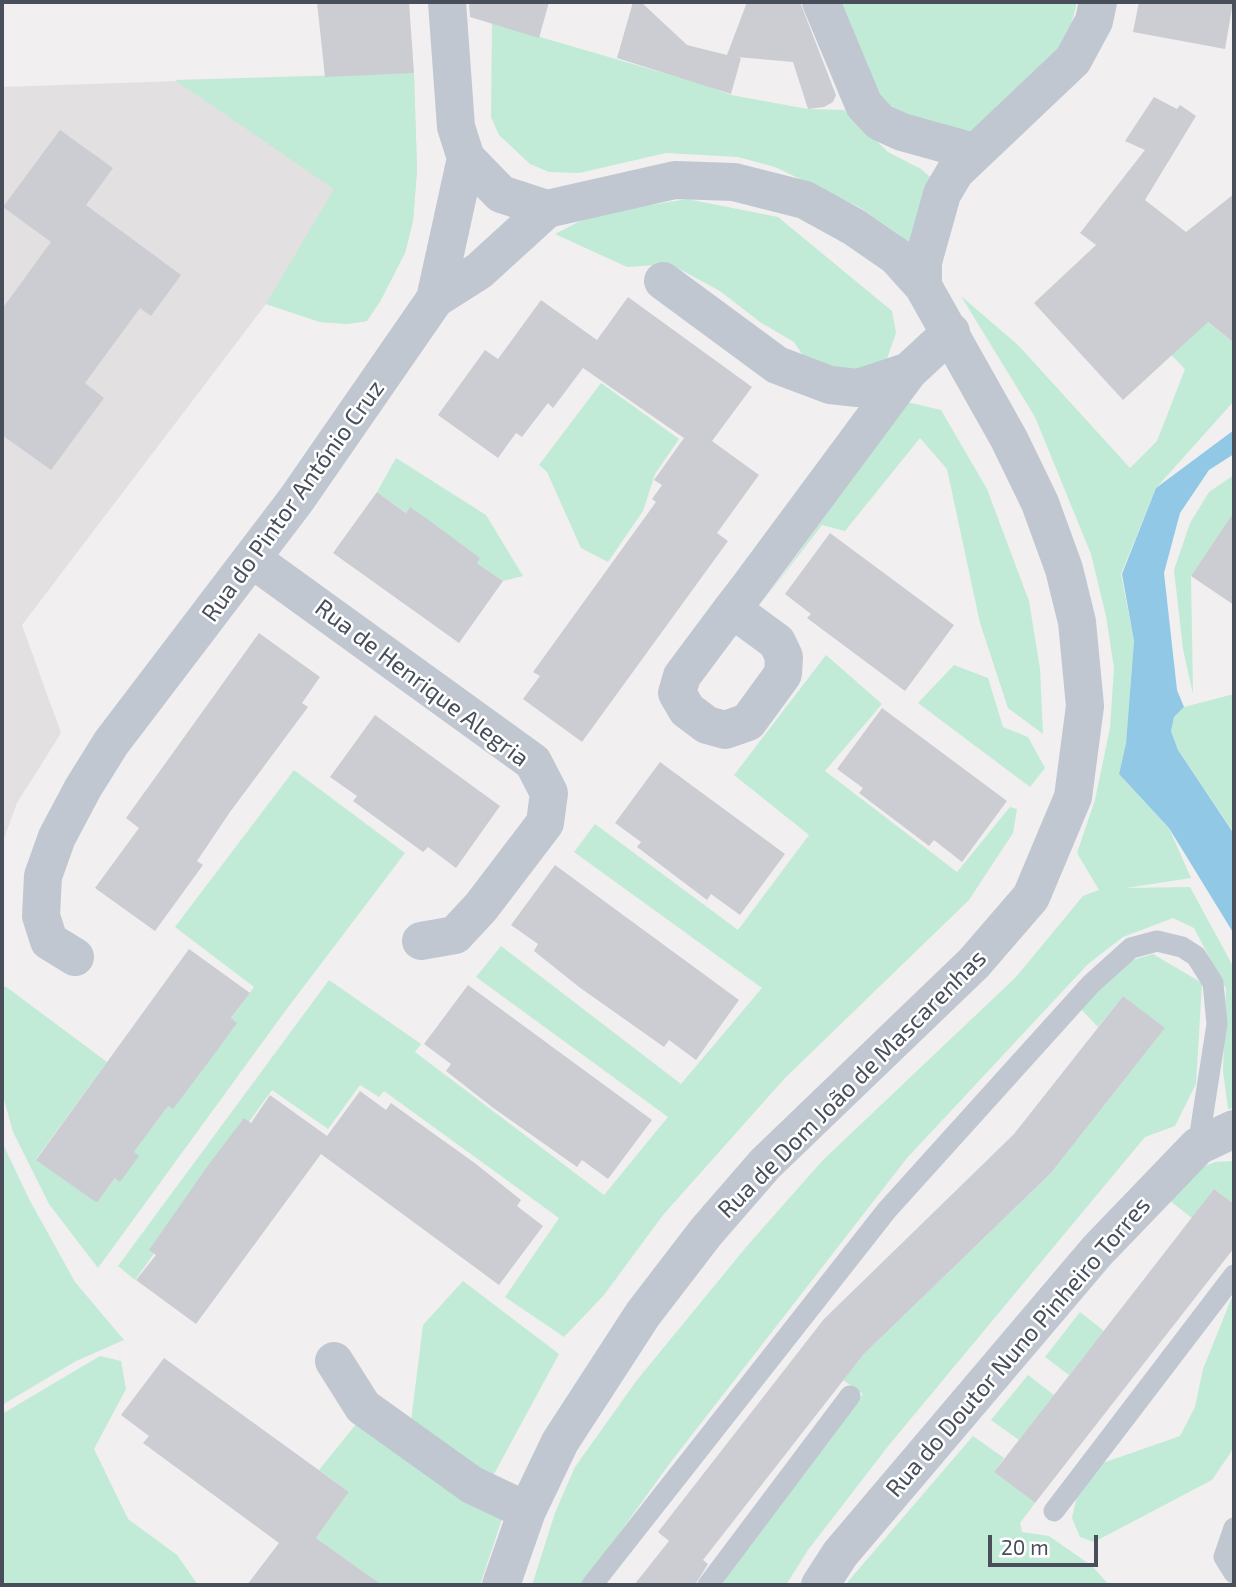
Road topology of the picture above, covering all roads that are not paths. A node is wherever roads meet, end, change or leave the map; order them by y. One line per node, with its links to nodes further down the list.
1 (447, 2): 5 (street)
2 (821, 2): 4 (street)
3 (1098, 2): 4 (street)
4 (974, 152): 8 (street)
5 (466, 158): 6 (street); 9 (street, Rua do Pintor António Cruz)
6 (547, 209): 8 (street, Rua de Dom João de Mascarenhas); 9 (street)
7 (663, 281): 11 (street)
8 (923, 286): 10 (street, Rua de Dom João de Mascarenhas)
9 (435, 299): 12 (street, Rua do Pintor António Cruz)
10 (951, 332): 11 (street); 21 (street, Rua de Dom João de Mascarenhas)
11 (909, 371): 13 (street)
12 (252, 559): 14 (street, Rua de Henrique Alegria); 15 (street, Rua do Pintor António Cruz)
13 (732, 609)
14 (421, 941)
15 (75, 957)
16 (1234, 1129): 17 (street, Rua do Doutor Nuno Pinheiro Torres)
17 (1198, 1146): 26 (lane); 28 (street, Rua do Doutor Nuno Pinheiro Torres)
18 (1234, 1275): 22 (lane)
19 (334, 1361): 21 (street)
20 (849, 1396): 27 (lane)
21 (527, 1511): 25 (street, Rua de Dom João de Mascarenhas)
22 (1054, 1511)
23 (1234, 1528): 24 (lane)
24 (1234, 1573)
25 (501, 1585)
26 (592, 1585)
27 (708, 1585)
28 (820, 1585)

